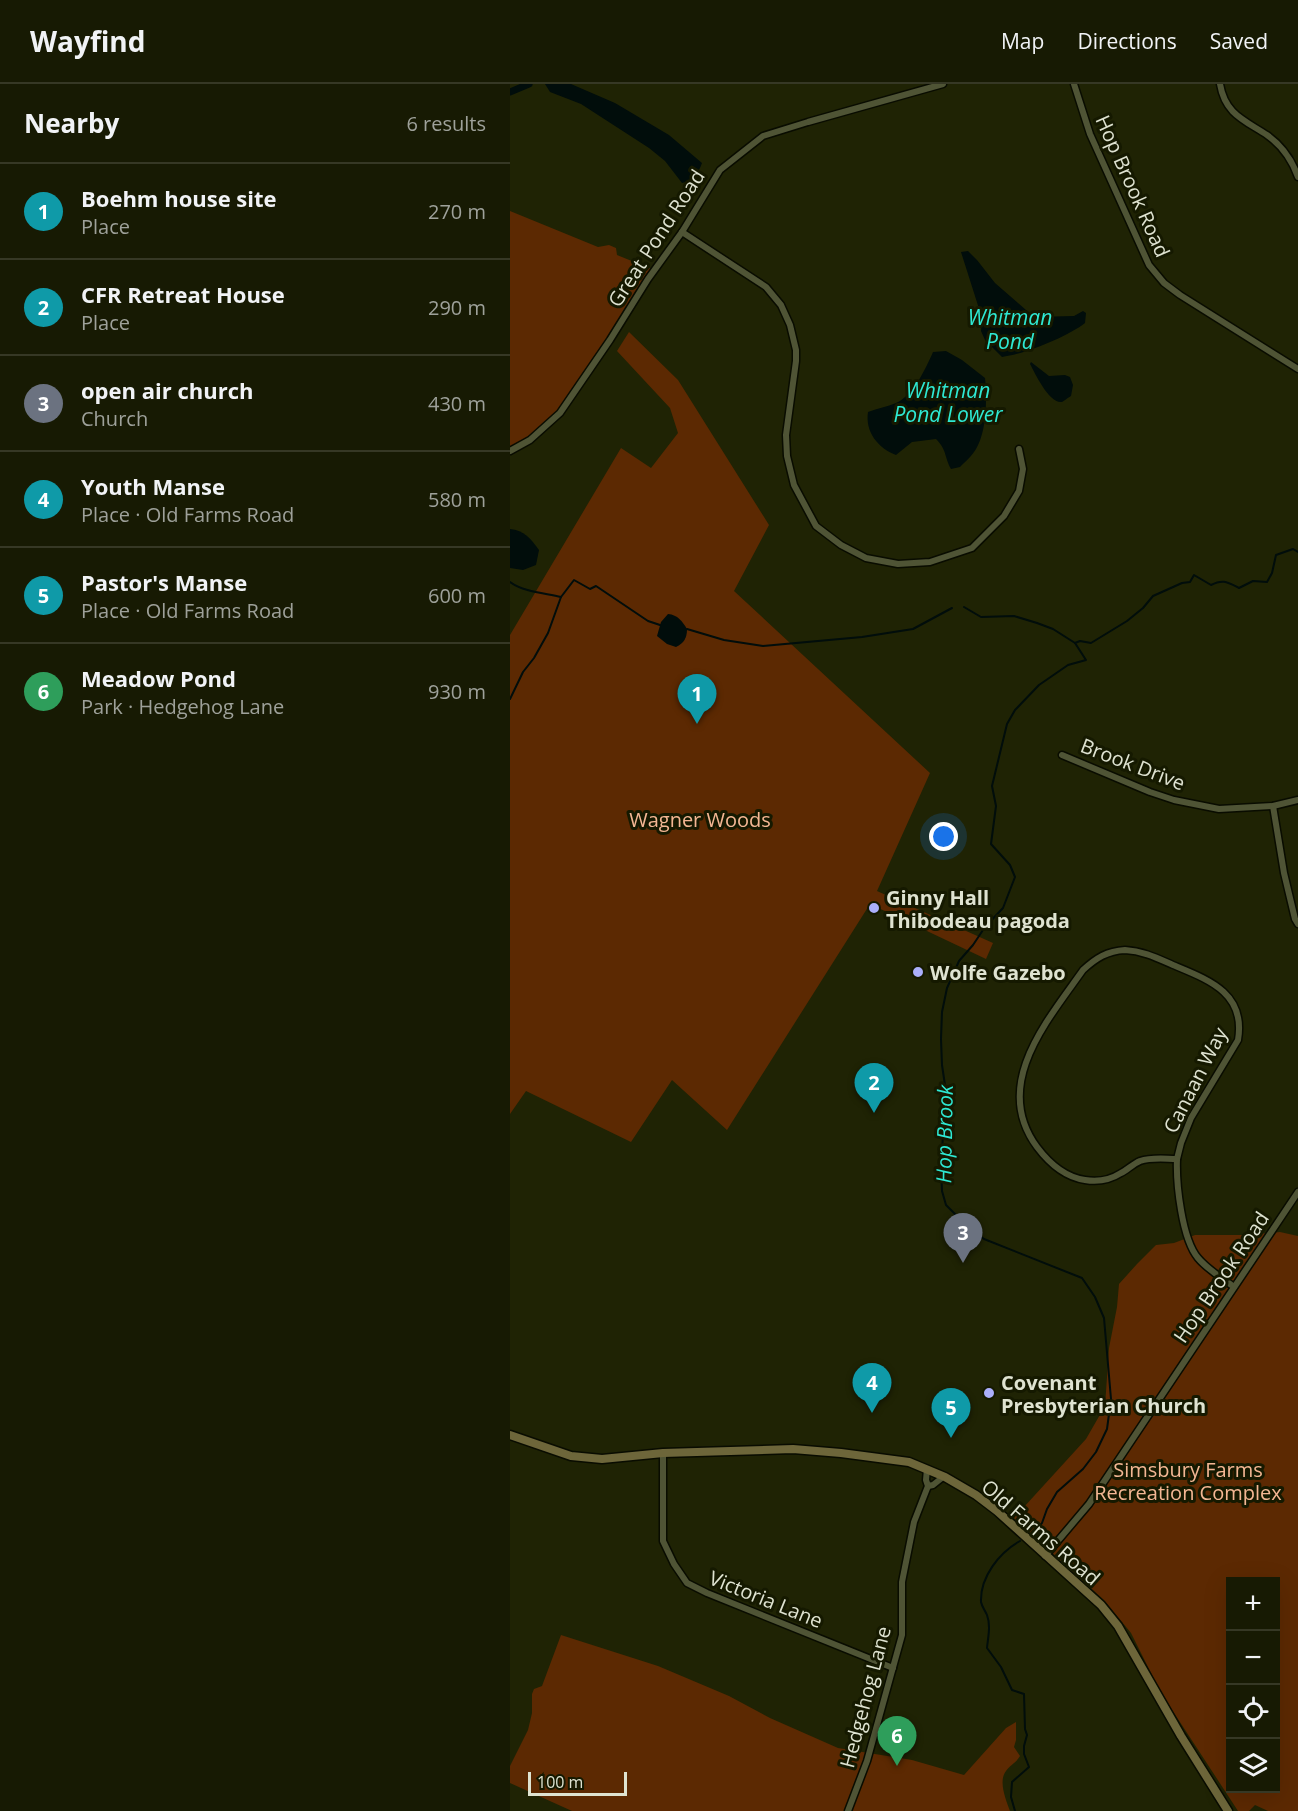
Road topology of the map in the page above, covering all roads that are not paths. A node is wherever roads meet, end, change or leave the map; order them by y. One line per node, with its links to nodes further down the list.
1 (943, 84): 5 (street, Great Pond Road)
2 (1074, 84): 6 (street, Hop Brook Road)
3 (1220, 84): 4 (street)
4 (1298, 177)
5 (682, 232): 7 (street); 8 (street, Great Pond Road)
6 (1298, 369)
7 (1019, 449)
8 (510, 451)
9 (1062, 755): 11 (street, Brook Drive)
10 (1298, 800): 11 (street, Brook Drive)
11 (1274, 806): 12 (street)
12 (1298, 924)
13 (1177, 1160): 13 (street, Canaan Way); 15 (street, Canaan Way)
14 (1298, 1192): 15 (street, Hop Brook Road)
15 (1234, 1287): 21 (street, Hop Brook Road)
16 (510, 1436): 17 (street, Old Farms Road)
17 (663, 1453): 18 (street, Old Farms Road); 22 (street, Victoria Lane)
18 (927, 1469): 19 (street, Old Farms Road); 20 (street, Hedgehog Lane)
19 (943, 1477): 20 (street); 21 (street, Old Farms Road)
20 (928, 1486): 22 (street, Hedgehog Lane)
21 (1045, 1556): 24 (street, Old Farms Road)
22 (893, 1668): 23 (street, Hedgehog Lane)
23 (848, 1811)
24 (1228, 1811)

